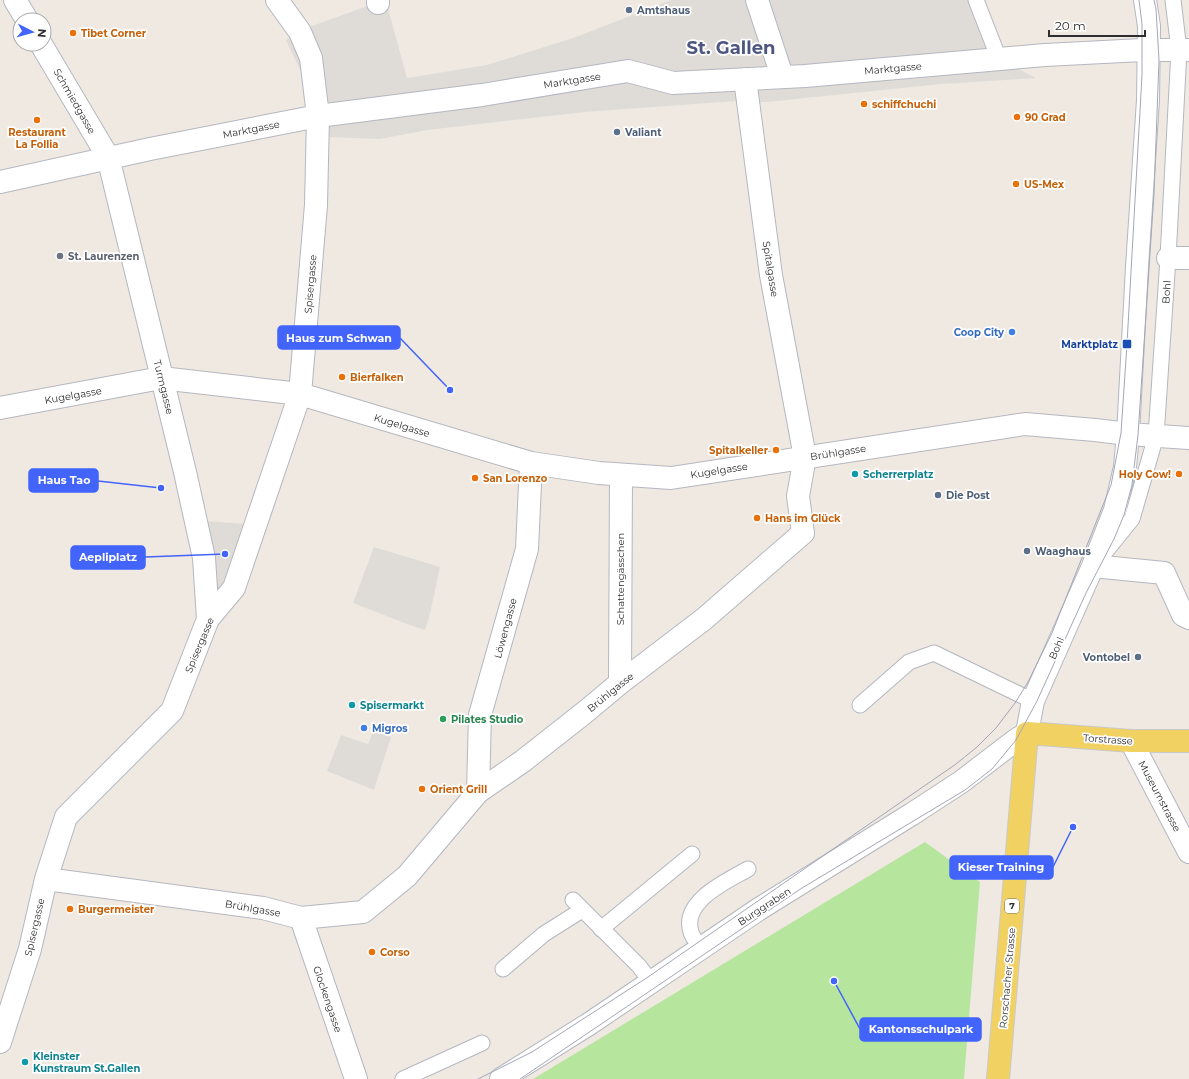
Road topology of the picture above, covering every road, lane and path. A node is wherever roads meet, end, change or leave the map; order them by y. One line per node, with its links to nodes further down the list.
1 (15, 0): 7 (street)
2 (277, 0): 14 (street, Spisergasse)
3 (757, 0): 12 (street)
4 (976, 0): 11 (lane)
5 (1145, 0): 8 (street)
6 (1173, 0): 9 (lane, Bohl)
7 (22, 12)
8 (1149, 50): 9 (street, Marktgasse); 11 (street, Marktgasse); 21 (street, Bohl)
9 (1184, 50): 17 (lane, Bohl)
10 (46, 52): 15 (street, Schmiedgasse)
11 (999, 59): 12 (street, Marktgasse)
12 (782, 76): 13 (street, Marktgasse)
13 (745, 79): 14 (street, Marktgasse); 24 (street, Spitalgasse)
14 (318, 116): 15 (street, Marktgasse); 19 (street, Spisergasse)
15 (108, 157): 16 (street, Marktgasse); 18 (street, Turmgasse)
16 (0, 182)
17 (1178, 258): 22 (lane, Bohl)
18 (161, 378): 19 (street, Kugelgasse); 20 (street, Kugelgasse); 29 (street, Turmgasse)
19 (300, 394): 25 (street, Kugelgasse); 29 (street, Spisergasse)
20 (0, 408)
21 (1128, 434): 22 (street, Brühlgasse); 24 (street, Brühlgasse); 27 (street, Bohl)
22 (1156, 436): 23 (street, Brühlgasse); 27 (lane, Bohl)
23 (1189, 438)
24 (805, 457): 26 (street, Kugelgasse); 30 (street, Brühlgasse)
25 (531, 463): 26 (street, Kugelgasse); 36 (street, Löwengasse)
26 (621, 475): 30 (street, Schattengässchen)
27 (1093, 566): 28 (street); 31 (street, Bohl)
28 (1189, 618)
29 (208, 619): 40 (street, Spisergasse)
30 (620, 683): 36 (street, Brühlgasse)
31 (1033, 701): 32 (lane); 33 (street, Bohl)
32 (860, 705)
33 (1027, 733): 34 (main road, Torstrasse); 43 (street, Burggraben); 51 (main road, Rorschacher Strasse / 7)
34 (1130, 741): 35 (main road, Torstrasse); 37 (street, Museumstrasse)
35 (1189, 741)
36 (478, 792): 41 (street, Brühlgasse)
37 (1189, 852)
38 (692, 854): 42 (lane)
39 (748, 869): 43 (lane)
40 (46, 879): 41 (street, Brühlgasse); 46 (street, Spisergasse)
41 (300, 918): 48 (street, Glockengasse)
42 (601, 929): 44 (lane); 45 (lane)
43 (700, 948): 45 (street, Burggraben)
44 (503, 969)
45 (651, 982): 50 (street, Burggraben)
46 (0, 1042)
47 (482, 1043): 49 (lane)
48 (356, 1079)
49 (403, 1079)
50 (502, 1079)
51 (998, 1079)

